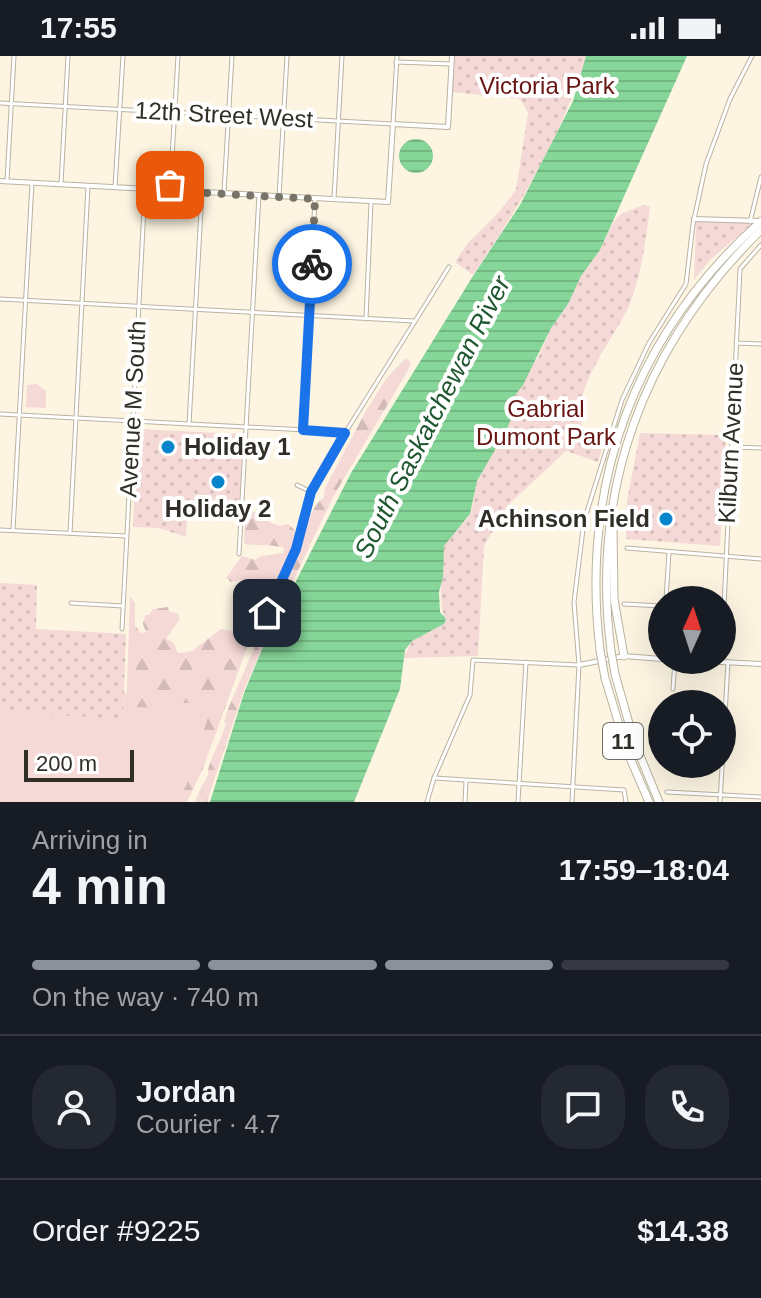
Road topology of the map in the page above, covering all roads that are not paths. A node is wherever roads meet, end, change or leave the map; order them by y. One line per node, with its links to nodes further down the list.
1 (14, 56): 14 (street)
2 (68, 56): 15 (street)
3 (123, 56): 16 (street)
4 (178, 56): 17 (street)
5 (232, 56): 18 (street)
6 (287, 56): 19 (street)
7 (342, 56): 20 (street)
8 (397, 56): 11 (street)
9 (452, 56): 12 (street)
10 (752, 56): 38 (street)
11 (396, 62): 12 (street); 21 (street)
12 (451, 64): 21 (street, 12th Street West)
13 (0, 103): 14 (street, 12th Street West)
14 (11, 104): 15 (street, 12th Street West); 24 (street)
15 (65, 107): 16 (street, 12th Street West); 26 (street)
16 (120, 110): 17 (street, 12th Street West); 28 (street)
17 (174, 113): 18 (street, 12th Street West); 30 (street)
18 (229, 116): 19 (street, 12th Street West); 32 (street)
19 (283, 119): 20 (street, 12th Street West); 34 (street)
20 (338, 122): 21 (street, 12th Street West); 36 (street)
21 (393, 124): 37 (street)
22 (761, 177): 39 (street)
23 (0, 181): 24 (street)
24 (7, 181): 25 (street)
25 (32, 183): 26 (street); 43 (street)
26 (61, 184): 27 (street)
27 (88, 186): 28 (street); 44 (street)
28 (115, 187): 29 (street)
29 (145, 189): 30 (street); 45 (street, Avenue M South)
30 (170, 191): 31 (street)
31 (202, 192): 32 (street); 46 (street)
32 (224, 194): 33 (street)
33 (259, 195): 34 (street); 47 (street)
34 (279, 197): 35 (street)
35 (315, 199): 36 (street); 48 (street)
36 (334, 199): 37 (street)
37 (372, 202): 49 (street)
38 (694, 219): 39 (street); 88 (street)
39 (757, 226): 61 (highway, 11); 104 (highway, 11, bridge)
40 (761, 245): 51 (street, Kilburn Avenue)
41 (449, 267): 50 (street)
42 (0, 299): 43 (street)
43 (25, 300): 44 (street); 54 (street)
44 (82, 303): 45 (street); 55 (street)
45 (139, 307): 46 (street); 56 (street, Avenue M South)
46 (196, 310): 47 (street); 57 (street)
47 (252, 313): 48 (street); 58 (street)
48 (309, 316): 49 (street); 59 (street)
49 (366, 319): 50 (street)
50 (414, 321): 60 (street)
51 (736, 343): 52 (street); 62 (street, Kilburn Avenue)
52 (761, 344)
53 (0, 414): 54 (street)
54 (19, 415): 55 (street); 67 (street)
55 (76, 418): 56 (street); 68 (street)
56 (133, 421): 57 (street); 69 (street, Avenue M South)
57 (189, 424): 58 (street)
58 (246, 427): 59 (street); 72 (street)
59 (303, 430): 60 (street)
60 (345, 433): 65 (street)
61 (628, 437): 83 (highway); 105 (highway, 11, bridge)
62 (731, 447): 63 (street); 73 (street, Kilburn Avenue)
63 (761, 448)
64 (297, 485): 65 (street)
65 (311, 492): 81 (street)
66 (0, 530): 67 (street)
67 (13, 530): 68 (street)
68 (70, 533): 69 (street)
69 (126, 536): 80 (street, Avenue M South)
70 (627, 548): 71 (street)
71 (669, 552): 73 (street); 75 (street)
72 (239, 554)
73 (726, 556): 74 (street); 76 (street, Kilburn Avenue)
74 (761, 559)
75 (667, 586)
76 (725, 586)
77 (71, 603): 80 (street)
78 (624, 604): 79 (street)
79 (648, 605)
80 (123, 606): 82 (street, Avenue M South)
81 (265, 617)
82 (122, 629)
83 (624, 656): 84 (street); 88 (street)
84 (648, 658)
85 (526, 662): 88 (street); 92 (street); 94 (street)
86 (736, 662): 87 (street)
87 (761, 664)
88 (579, 665): 95 (street)
89 (674, 674): 91 (street)
90 (727, 674): 97 (street)
91 (673, 689)
92 (434, 778): 93 (street); 99 (street)
93 (466, 781): 94 (street); 100 (street)
94 (519, 784): 95 (street); 101 (street)
95 (573, 787): 102 (street); 103 (street)
96 (667, 792): 97 (street)
97 (721, 795): 98 (street); 106 (street)
98 (761, 797)
99 (427, 802)
100 (465, 802)
101 (518, 802)
102 (572, 802)
103 (626, 802)
104 (649, 802)
105 (659, 802)
106 (720, 802)

